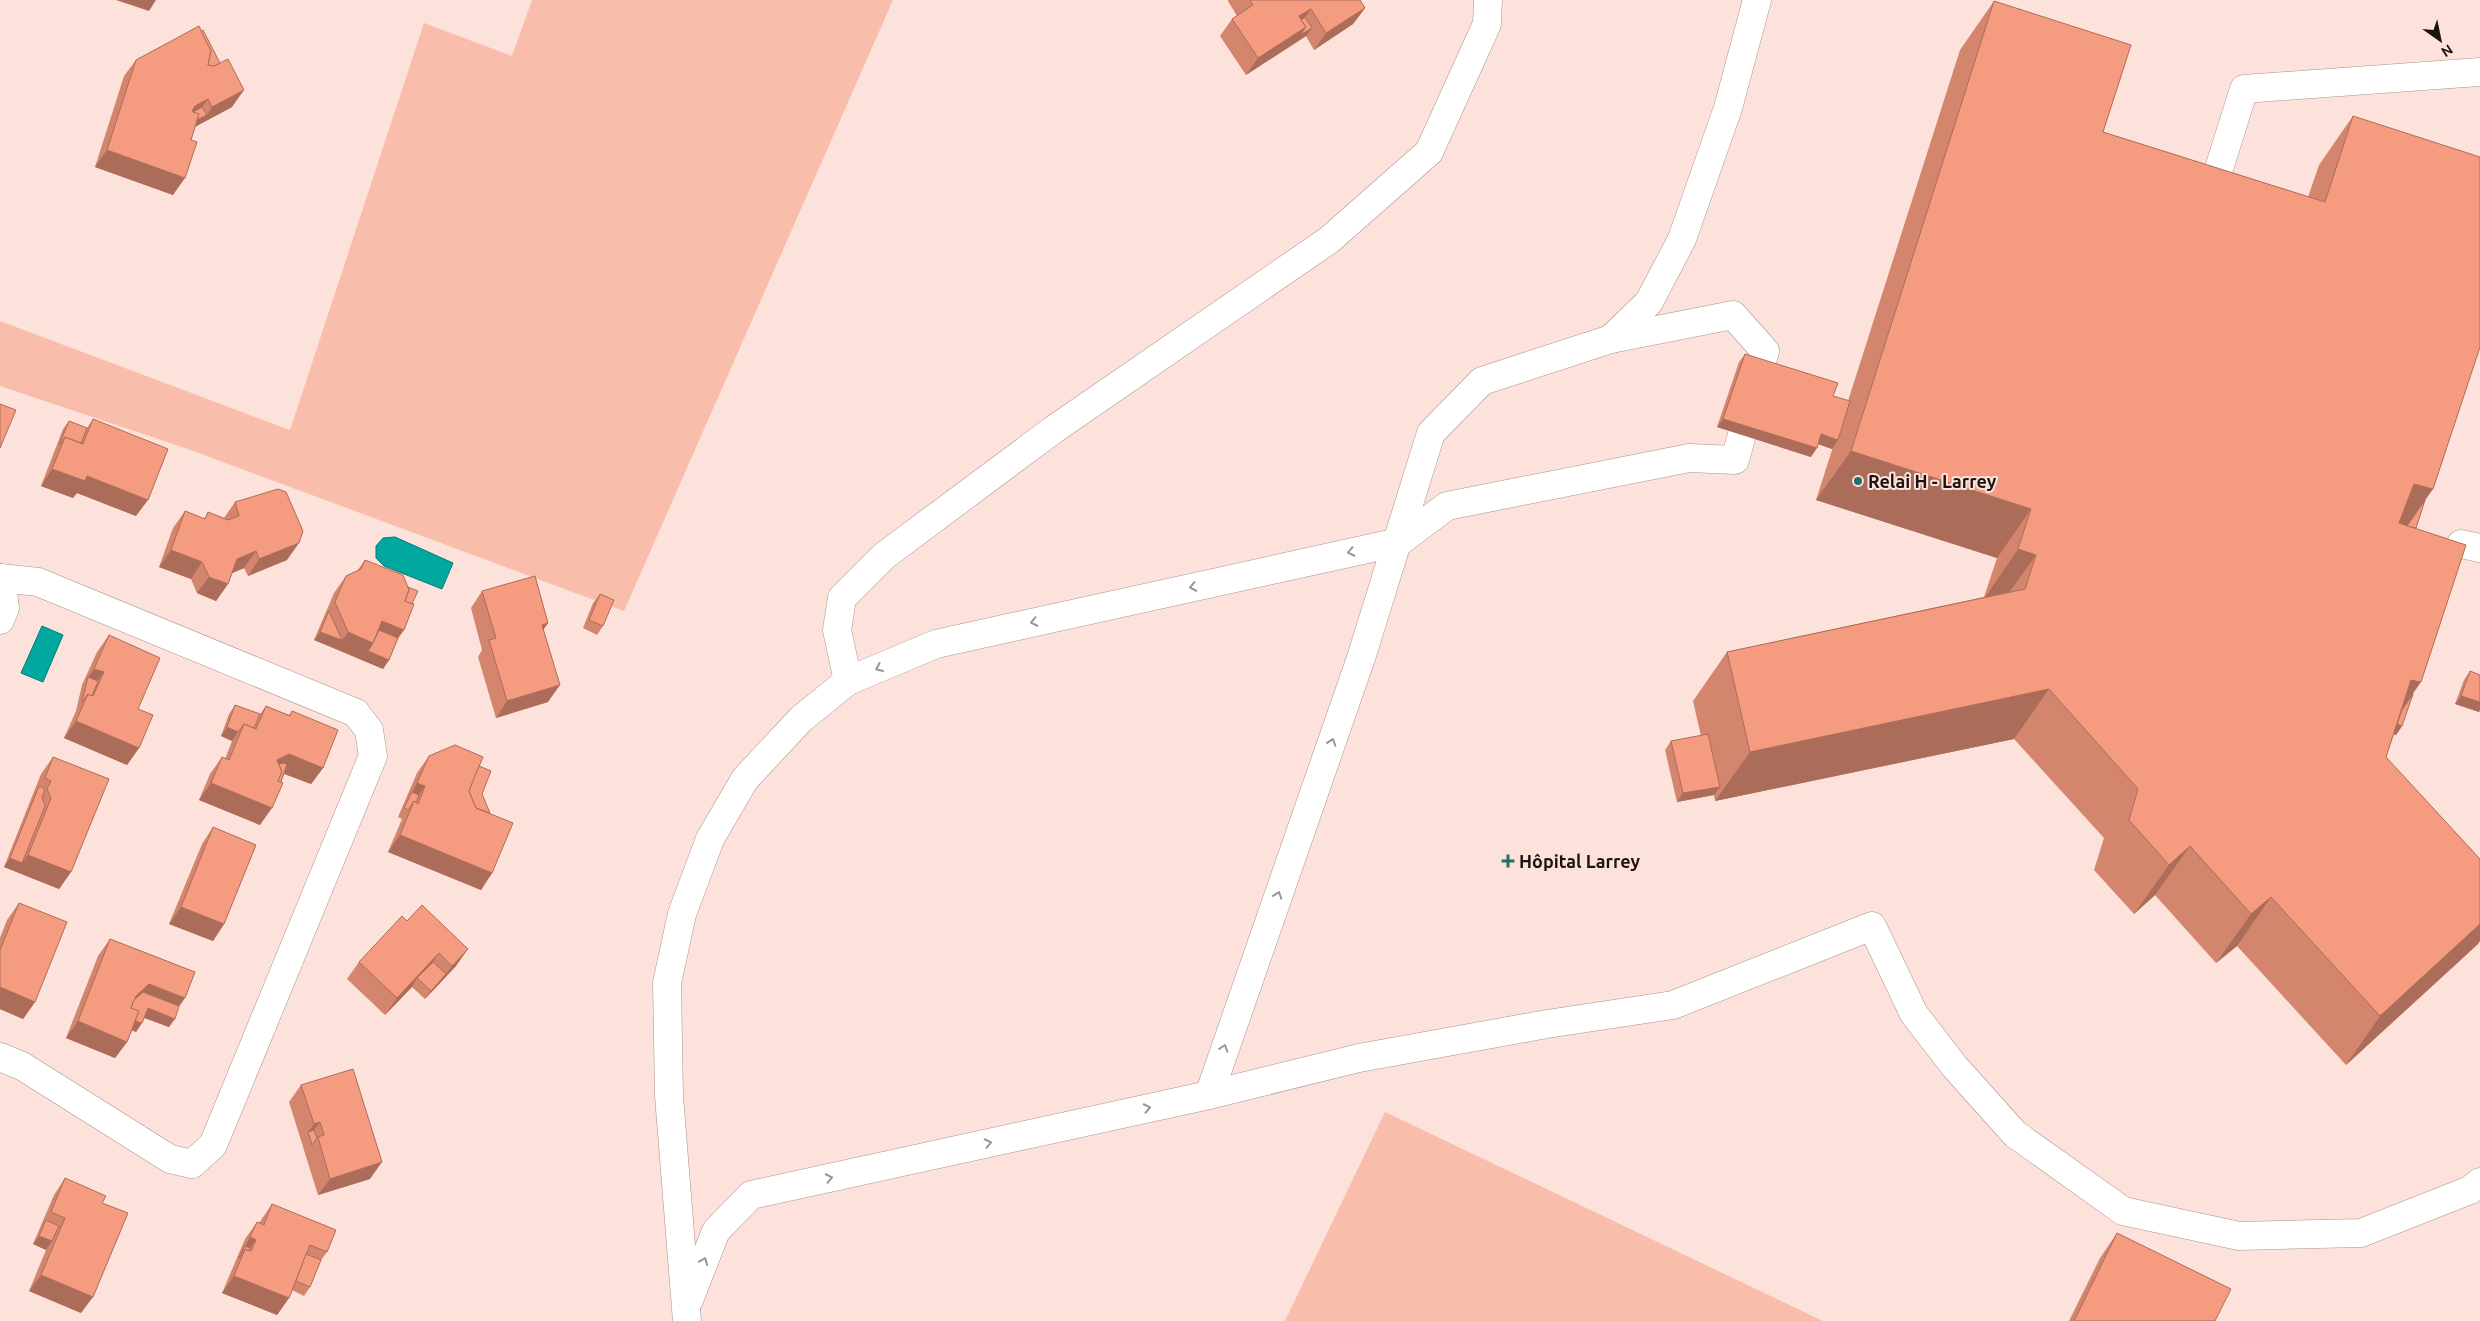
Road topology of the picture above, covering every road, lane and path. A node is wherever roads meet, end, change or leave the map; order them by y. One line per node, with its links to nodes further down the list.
1 (1488, 0): 9 (street)
2 (1758, 0): 5 (street)
3 (2480, 72): 4 (street)
4 (2216, 178)
5 (1611, 339): 6 (street); 6 (street)
6 (1399, 542): 9 (street, one-way to 9); 11 (street, one-way to 6)
7 (1, 578): 8 (street); 10 (street)
8 (0, 620)
9 (848, 681): 13 (street)
10 (0, 1057)
11 (1209, 1095): 12 (street); 13 (street, one-way to 11)
12 (2480, 1182)
13 (686, 1314)

